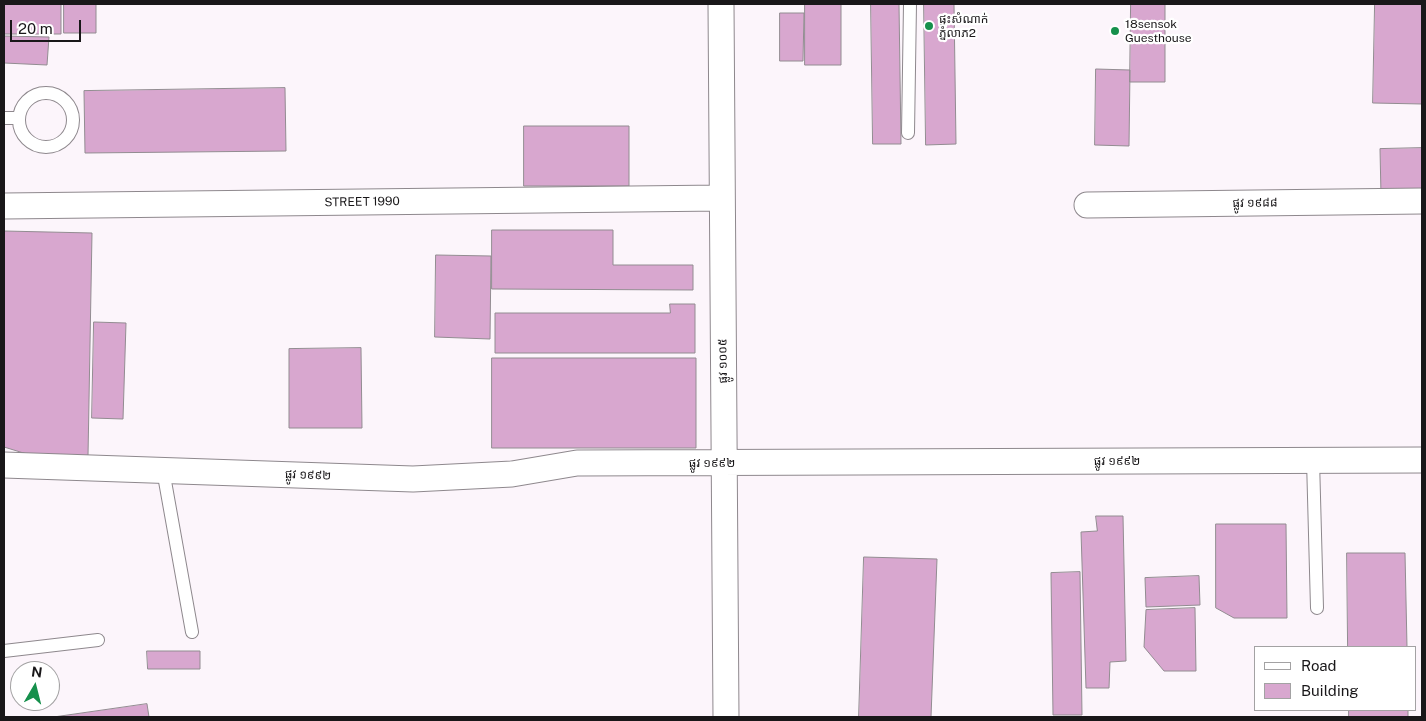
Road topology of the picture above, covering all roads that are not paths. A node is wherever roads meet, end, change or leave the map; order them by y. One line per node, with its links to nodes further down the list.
1 (721, 4): 6 (street, ផ្លូវ ១០០៥)
2 (910, 4): 5 (lane)
3 (4, 118): 4 (lane)
4 (18, 118): 4 (lane)
5 (908, 132)
6 (721, 198): 9 (street, STREET 1990); 12 (street, ផ្លូវ ១០០៥)
7 (1422, 201): 8 (street, ផ្លូវ ១៩៨៨)
8 (1087, 205)
9 (4, 206)
10 (1313, 460): 11 (street, ផ្លូវ ១៩៩២); 12 (street, ផ្លូវ ១៩៩២); 15 (lane)
11 (1422, 460)
12 (724, 463): 14 (street, ផ្លូវ ១៩៩២); 19 (street, ផ្លូវ ១០០៥)
13 (4, 465): 14 (street, ផ្លូវ ១៩៩២)
14 (163, 470): 16 (lane)
15 (1317, 608)
16 (192, 632)
17 (98, 640): 18 (lane)
18 (4, 651)
19 (726, 717)

